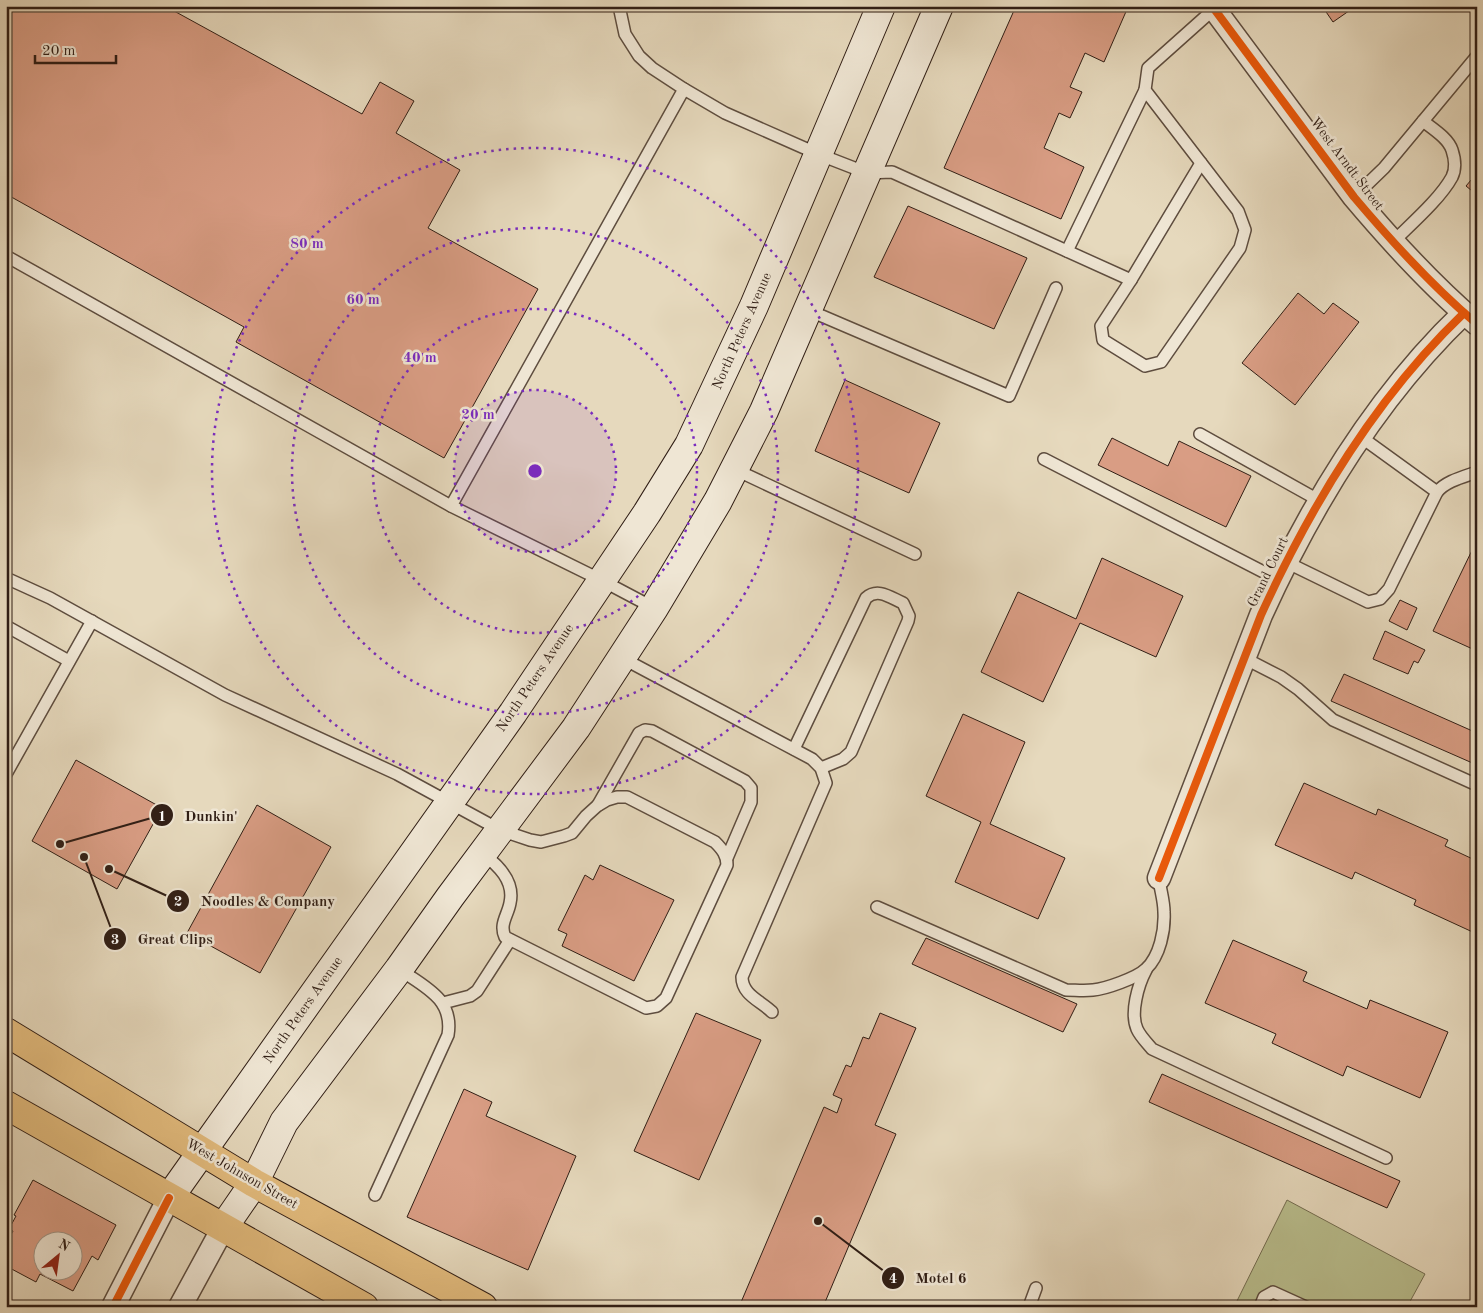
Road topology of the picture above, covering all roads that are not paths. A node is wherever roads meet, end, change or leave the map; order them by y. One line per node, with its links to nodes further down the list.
1 (619, 6): 6 (lane)
2 (881, 6): 9 (main road, North Peters Avenue)
3 (939, 6): 11 (main road)
4 (1213, 8): 7 (lane); 12 (street, West Arndt Street)
5 (1477, 56): 8 (lane)
6 (684, 89): 9 (lane); 27 (lane)
7 (1145, 90): 10 (lane); 14 (lane)
8 (1423, 121): 12 (lane); 13 (lane)
9 (818, 154): 11 (lane); 31 (main road, North Peters Avenue)
10 (1201, 163): 16 (lane); 16 (lane)
11 (867, 173): 14 (lane); 18 (main road)
12 (1354, 197): 13 (street, West Arndt Street)
13 (1393, 242): 19 (street, West Arndt Street)
14 (1067, 251): 16 (lane)
15 (6, 256): 27 (lane)
16 (1131, 280)
17 (1056, 288): 18 (lane)
18 (808, 310): 23 (main road)
19 (1470, 318): 21 (street, Grand Court)
20 (1200, 434): 26 (lane)
21 (1361, 437): 25 (lane); 26 (street, Grand Court)
22 (1044, 459): 29 (lane)
23 (734, 469): 28 (lane); 32 (main road)
24 (1477, 472): 25 (lane)
25 (1437, 492): 29 (lane)
26 (1320, 501): 29 (street, Grand Court)
27 (450, 506): 31 (lane)
28 (915, 554)
29 (1282, 571): 36 (street, Grand Court)
30 (6, 578): 33 (lane)
31 (602, 580): 32 (lane); 42 (main road, North Peters Avenue)
32 (654, 608): 35 (main road)
33 (92, 621): 37 (lane); 42 (lane)
34 (6, 626): 37 (lane)
35 (622, 658): 38 (lane); 44 (main road)
36 (1244, 658): 41 (lane); 47 (street, Grand Court)
37 (69, 661): 40 (lane)
38 (794, 749): 39 (lane); 39 (lane)
39 (821, 768): 53 (lane)
40 (6, 774)
41 (1477, 785)
42 (450, 802): 44 (lane); 56 (main road, North Peters Avenue)
43 (597, 806): 44 (lane); 46 (lane); 46 (lane)
44 (500, 830): 45 (main road)
45 (483, 854): 49 (lane); 50 (main road)
46 (727, 858): 49 (lane)
47 (1159, 878): 51 (lane)
48 (877, 907): 51 (lane)
49 (510, 940): 52 (lane)
50 (399, 969): 52 (lane); 58 (main road)
51 (1146, 970): 57 (lane)
52 (443, 1003): 59 (lane)
53 (772, 1012)
54 (6, 1032): 56 (main road, West Johnson Street)
55 (6, 1105): 60 (main road)
56 (202, 1151): 58 (main road, West Johnson Street); 60 (main road, North Peters Avenue)
57 (1386, 1158)
58 (254, 1182): 61 (main road); 66 (main road, West Johnson Street)
59 (376, 1195)
60 (169, 1198): 61 (main road); 63 (street, North Peters Avenue)
61 (223, 1228): 64 (street); 65 (main road)
62 (1036, 1288): 67 (lane)
63 (113, 1307)
64 (180, 1307)
65 (364, 1307)
66 (483, 1307)
67 (1029, 1307)
68 (1260, 1307): 69 (lane)
69 (1306, 1307)

